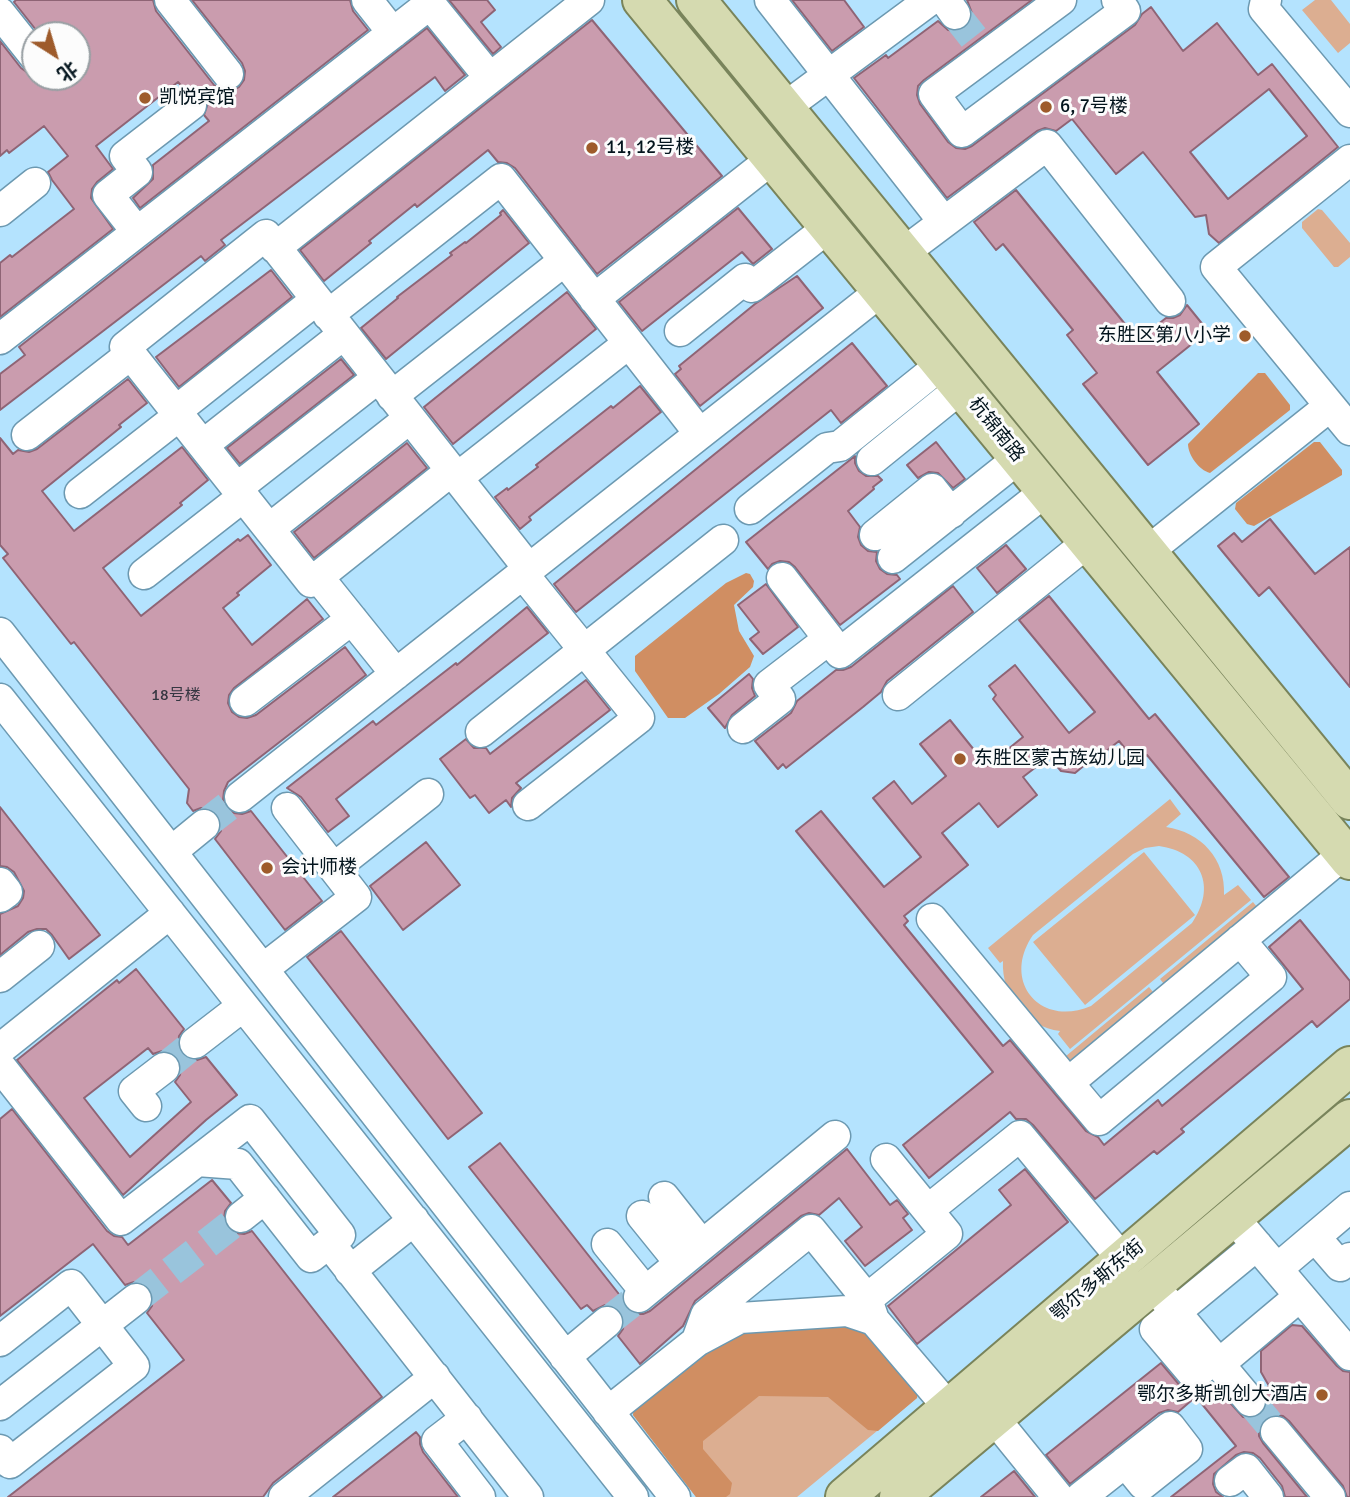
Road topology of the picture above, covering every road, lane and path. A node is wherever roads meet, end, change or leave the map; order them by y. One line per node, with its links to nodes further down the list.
1 (4, 0): 11 (street)
2 (170, 0): 17 (street)
3 (367, 0): 14 (street)
4 (589, 0): 19 (street)
5 (642, 0): 24 (main road, 杭锦南路)
6 (770, 0): 18 (street)
7 (1060, 0): 16 (street)
8 (1117, 0): 20 (street)
9 (1266, 0): 23 (street)
10 (946, 3): 18 (street)
11 (0, 4)
12 (706, 4): 22 (main road, 杭锦南路)
13 (0, 13): 15 (street)
14 (393, 33): 19 (street); 30 (street)
15 (21, 39)
16 (982, 48): 20 (street); 20 (street)
17 (228, 74)
18 (829, 76): 22 (street); 28 (street)
19 (490, 78): 31 (street)
20 (1015, 92)
21 (191, 106): 30 (street)
22 (784, 108): 32 (main road, 杭锦南路)
23 (1350, 112)
24 (772, 159): 29 (main road, 杭锦南路); 35 (street)
25 (1350, 160): 44 (street)
26 (35, 183): 27 (street)
27 (0, 211)
28 (944, 222): 32 (street); 36 (street)
29 (829, 227): 34 (main road, 杭锦南路); 38 (street)
30 (137, 232): 39 (street)
31 (275, 248): 37 (street); 41 (street)
32 (903, 253): 62 (main road, 杭锦南路)
33 (564, 261): 35 (street); 37 (street); 43 (street)
34 (881, 291): 42 (main road, 杭锦南路); 47 (street)
35 (594, 299): 40 (street)
36 (1170, 301)
37 (330, 316): 43 (street); 45 (street); 49 (street)
38 (680, 331)
39 (0, 339)
40 (629, 343): 47 (street); 52 (street)
41 (131, 354): 45 (street); 48 (street)
42 (951, 376): 50 (main road, 杭锦南路); 51 (street); 56 (street)
43 (393, 397): 52 (street); 54 (street); 58 (street)
44 (1330, 406): 46 (street); 62 (street)
45 (178, 413): 49 (street); 55 (street)
46 (1350, 430)
47 (700, 434): 64 (street)
48 (27, 435)
49 (203, 445): 54 (street)
50 (1019, 458): 53 (main road, 杭锦南路); 57 (street)
51 (872, 460)
52 (454, 474): 64 (street); 66 (street)
53 (1046, 491): 61 (main road, 杭锦南路); 70 (street)
54 (240, 492): 58 (street); 65 (street)
55 (80, 493)
56 (750, 509)
57 (951, 513): 59 (street); 63 (street)
58 (269, 529): 66 (street)
59 (875, 534)
60 (723, 540): 71 (street)
61 (1088, 542): 73 (street); 85 (main road, 杭锦南路)
62 (1147, 552): 80 (main road, 杭锦南路)
63 (893, 558)
64 (526, 571): 71 (street); 72 (street)
65 (144, 574)
66 (318, 577): 68 (street)
67 (782, 578): 70 (street)
68 (352, 619): 72 (street); 75 (street)
69 (0, 633): 84 (street)
70 (829, 639): 76 (street)
71 (584, 649): 77 (street); 81 (street)
72 (396, 674): 79 (street)
73 (898, 695)
74 (0, 699): 89 (street)
75 (245, 701)
76 (743, 728)
77 (481, 732)
78 (428, 794): 86 (street)
79 (240, 797)
80 (1350, 800)
81 (528, 805)
82 (287, 808): 86 (street)
83 (204, 825): 84 (street)
84 (171, 852): 93 (street)
85 (1347, 857): 91 (street)
86 (334, 868): 93 (street)
87 (0, 883): 88 (street)
88 (0, 897)
89 (170, 914): 95 (street); 97 (street)
90 (932, 919): 101 (street)
91 (1240, 940): 101 (street); 101 (street)
92 (39, 946): 94 (street)
93 (263, 970): 131 (street)
94 (0, 977)
95 (243, 1006): 96 (street); 112 (street)
96 (195, 1043)
97 (0, 1049)
98 (0, 1066): 106 (street)
99 (1350, 1066): 119 (main road, 鄂尔多斯东街)
100 (164, 1068): 102 (street)
101 (1068, 1083)
102 (146, 1106)
103 (1350, 1119): 113 (main road, 鄂尔多斯东街)
104 (835, 1136): 117 (street)
105 (886, 1159): 110 (street)
106 (197, 1161): 107 (street); 115 (street)
107 (265, 1198): 111 (street); 115 (street)
108 (653, 1207): 117 (street)
109 (1350, 1207): 114 (street)
110 (928, 1210): 119 (street); 125 (street)
111 (241, 1217)
112 (414, 1220): 121 (street); 147 (street)
113 (1245, 1231): 120 (street); 123 (main road, 鄂尔多斯东街)
114 (1315, 1237): 118 (street); 120 (street)
115 (329, 1243): 121 (street)
116 (607, 1244): 117 (street)
117 (691, 1254)
118 (1350, 1258)
119 (1123, 1260): 136 (main road, 鄂尔多斯东街)
120 (1277, 1269): 122 (street)
121 (350, 1271): 133 (street)
122 (1300, 1296): 130 (street); 132 (street)
123 (1164, 1298): 132 (street); 139 (main road, 鄂尔多斯东街)
124 (136, 1299): 127 (street)
125 (871, 1309): 129 (street); 129 (street); 136 (street)
126 (607, 1322): 131 (street)
127 (102, 1326): 128 (street); 135 (street); 141 (street)
128 (0, 1340)
129 (696, 1340): 137 (street)
130 (1350, 1354)
131 (565, 1357): 137 (street)
132 (1217, 1361): 134 (street)
133 (435, 1377): 138 (street); 144 (street)
134 (1250, 1401)
135 (0, 1405)
136 (949, 1408): 149 (main road, 鄂尔多斯东街)
137 (608, 1412): 148 (street)
138 (467, 1418): 145 (street); 146 (street)
139 (993, 1418): 150 (main road, 鄂尔多斯东街); 151 (street)
140 (1276, 1432): 154 (street)
141 (0, 1450)
142 (1125, 1462): 152 (street)
143 (1230, 1481): 153 (street)
144 (284, 1497)
145 (480, 1497)
146 (528, 1497)
147 (633, 1497)
148 (674, 1497)
149 (845, 1497)
150 (899, 1497)
151 (1058, 1497)
152 (1081, 1497)
153 (1268, 1497)
154 (1330, 1497)

